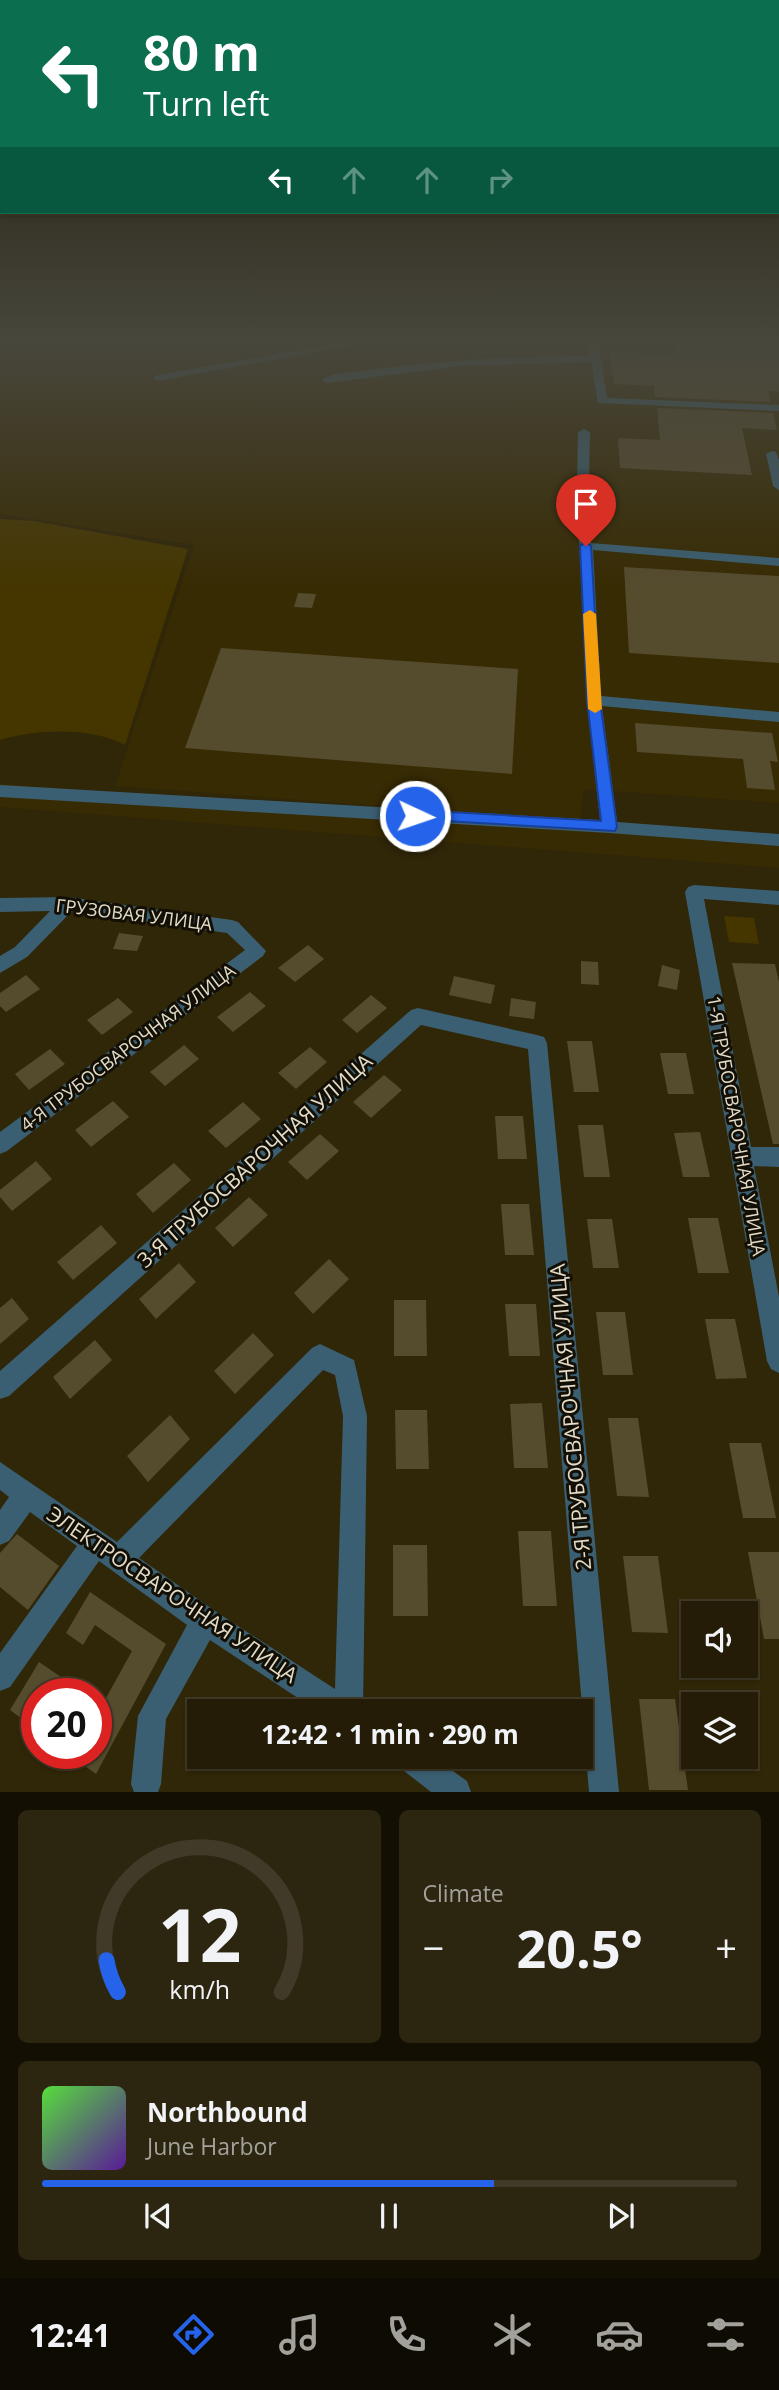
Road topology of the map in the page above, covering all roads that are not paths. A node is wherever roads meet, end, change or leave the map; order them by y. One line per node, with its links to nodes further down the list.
1 (584, 432): 4 (street)
2 (772, 454): 3 (street)
3 (779, 486)
4 (586, 546): 5 (street); 6 (street)
5 (779, 562)
6 (594, 700): 7 (street); 9 (street)
7 (779, 718)
8 (0, 790): 9 (street)
9 (609, 827): 10 (street)
10 (779, 840)
11 (779, 898): 18 (street, 1-Я ТРУБОСВАРОЧНАЯ УЛИЦА)
12 (68, 904): 13 (street, ГРУЗОВАЯ УЛИЦА); 14 (street, ГРУЗОВАЯ УЛИЦА); 15 (street)
13 (0, 905)
14 (257, 951): 17 (street, 4-Я ТРУБОСВАРОЧНАЯ УЛИЦА)
15 (0, 967)
16 (537, 1043): 21 (street, 3-Я ТРУБОСВАРОЧНАЯ УЛИЦА); 34 (street, 2-Я ТРУБОСВАРОЧНАЯ УЛИЦА)
17 (0, 1144)
18 (742, 1156): 19 (street); 20 (street, 1-Я ТРУБОСВАРОЧНАЯ УЛИЦА)
19 (779, 1157)
20 (779, 1361)
21 (0, 1387)
22 (0, 1475): 23 (street, ЭЛЕКТРОСВАРОЧНАЯ УЛИЦА)
23 (27, 1495): 24 (street); 25 (street, ЭЛЕКТРОСВАРОЧНАЯ УЛИЦА)
24 (0, 1532)
25 (95, 1544): 26 (street, ЭЛЕКТРОСВАРОЧНАЯ УЛИЦА); 28 (street)
26 (118, 1560): 27 (street, ЭЛЕКТРОСВАРОЧНАЯ УЛИЦА); 30 (street)
27 (205, 1621): 29 (street, ЭЛЕКТРОСВАРОЧНАЯ УЛИЦА); 32 (street)
28 (0, 1677)
29 (327, 1699)
30 (347, 1699)
31 (426, 1769): 33 (street)
32 (146, 1784)
33 (456, 1791)
34 (604, 1791)

